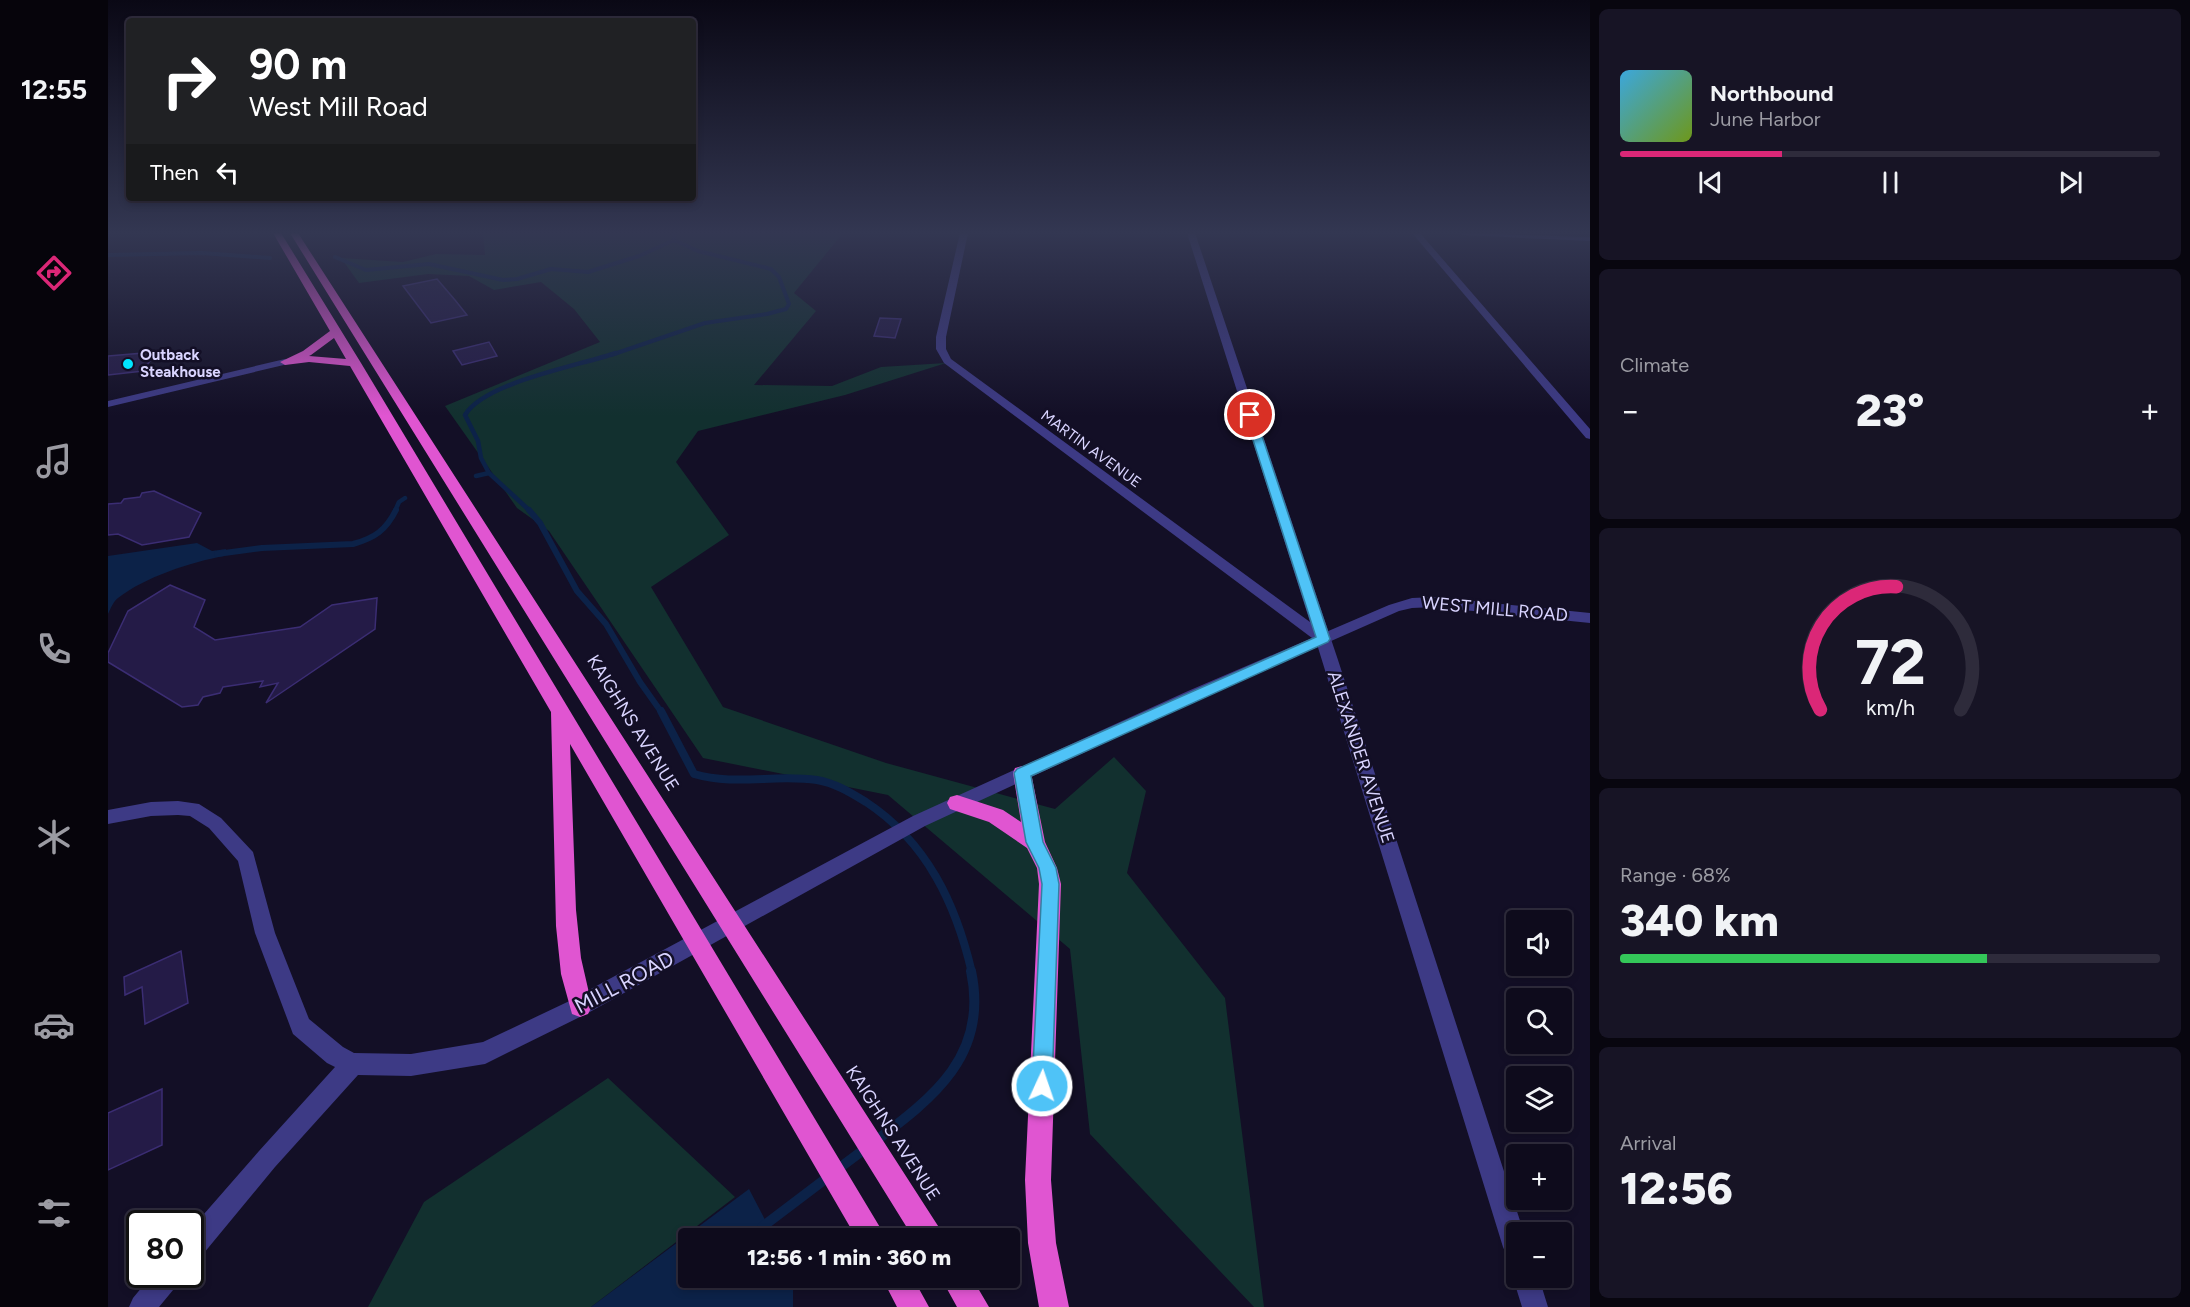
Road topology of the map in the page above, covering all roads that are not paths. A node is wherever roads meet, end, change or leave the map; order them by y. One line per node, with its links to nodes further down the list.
1 (313, 294): 6 (highway)
2 (332, 294): 19 (highway, KAIGHNS AVENUE)
3 (951, 294): 12 (street, MARTIN AVENUE)
4 (1211, 294): 12 (street, ALEXANDER AVENUE)
5 (1468, 294): 10 (street)
6 (336, 331): 7 (highway); 8 (highway)
7 (285, 362): 8 (highway); 9 (street)
8 (356, 363): 13 (highway)
9 (108, 404)
10 (1590, 436)
11 (1590, 618): 12 (street, WEST MILL ROAD)
12 (1323, 639): 14 (street, WEST MILL ROAD); 23 (street, ALEXANDER AVENUE)
13 (560, 710): 20 (highway); 21 (highway)
14 (1022, 773): 15 (street, WEST MILL ROAD); 17 (highway)
15 (957, 803): 17 (highway); 18 (street, WEST MILL ROAD)
16 (108, 817): 22 (street)
17 (1035, 842): 34 (highway)
18 (876, 843): 19 (street, MILL ROAD)
19 (730, 925): 20 (street, MILL ROAD); 25 (highway, KAIGHNS AVENUE)
20 (698, 943): 21 (street, MILL ROAD); 24 (highway)
21 (580, 1006): 22 (street, MILL ROAD)
22 (353, 1064): 26 (street)
23 (1508, 1222)
24 (867, 1228)
25 (923, 1228)
26 (204, 1233)
27 (158, 1288): 31 (street)
28 (902, 1288): 32 (highway)
29 (962, 1288): 33 (highway)
30 (1529, 1288): 35 (street)
31 (142, 1307)
32 (914, 1307)
33 (974, 1307)
34 (1054, 1307)
35 (1535, 1307)

